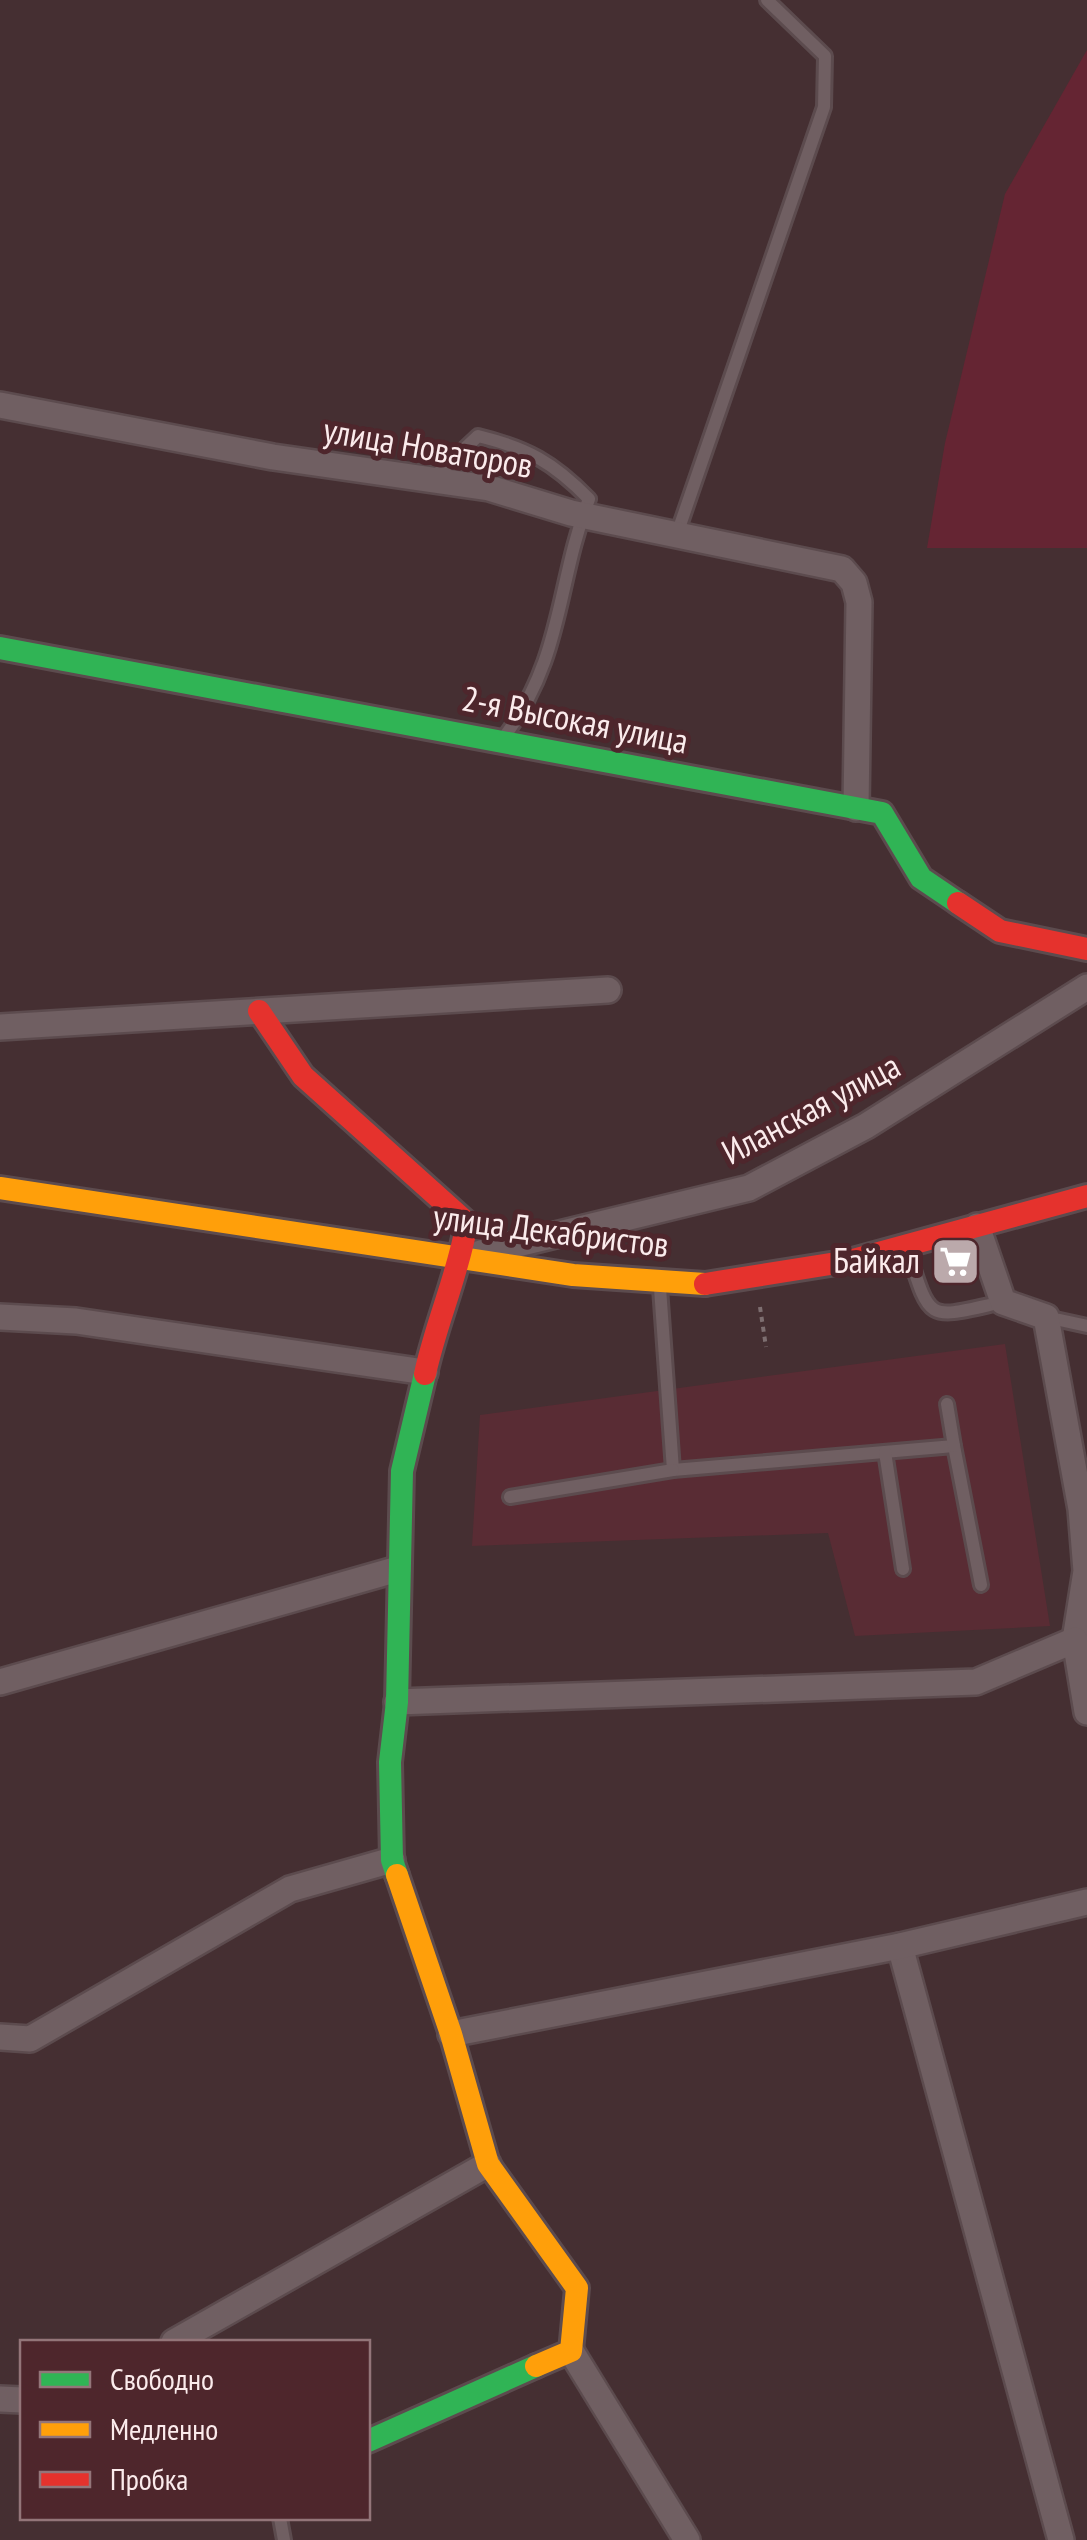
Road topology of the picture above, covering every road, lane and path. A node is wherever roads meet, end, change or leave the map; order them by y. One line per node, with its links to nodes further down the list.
1 (767, 0): 5 (lane)
2 (0, 405): 3 (street, улица Новаторов)
3 (432, 479): 4 (street, улица Новаторов); 4 (lane)
4 (582, 516): 5 (street, улица Новаторов); 7 (lane)
5 (677, 534): 8 (street, улица Новаторов)
6 (0, 648): 7 (street, 2-я Высокая улица)
7 (501, 742): 8 (street, 2-я Высокая улица)
8 (856, 808): 9 (street, 2-я Высокая улица)
9 (1087, 949)
10 (1087, 987): 18 (street, Иланская улица)
11 (608, 990): 12 (street)
12 (259, 1011): 13 (street); 18 (street)
13 (0, 1028)
14 (0, 1188): 18 (street, улица Декабристов)
15 (1087, 1196): 16 (street, улица Декабристов)
16 (977, 1226): 17 (street, улица Декабристов); 20 (street)
17 (906, 1246): 19 (street, улица Декабристов); 20 (lane)
18 (461, 1258): 19 (street, улица Декабристов); 24 (street)
19 (660, 1280): 28 (lane)
20 (1003, 1302): 21 (street)
21 (1046, 1317): 23 (lane); 30 (street)
22 (0, 1318): 24 (street)
23 (1087, 1326)
24 (425, 1372): 32 (street)
25 (947, 1404): 26 (lane)
26 (954, 1446): 27 (lane); 33 (lane)
27 (885, 1452): 28 (lane); 31 (lane)
28 (673, 1470): 29 (lane)
29 (510, 1496)
30 (1082, 1498): 34 (street)
31 (903, 1569)
32 (398, 1570): 35 (street); 36 (street)
33 (981, 1584)
34 (1076, 1640): 36 (street); 37 (street)
35 (0, 1682)
36 (397, 1702): 38 (street)
37 (1087, 1711)
38 (392, 1860): 41 (street); 42 (street)
39 (1087, 1902): 40 (street)
40 (900, 1946): 41 (street); 48 (street)
41 (452, 2034): 43 (street)
42 (0, 2037)
43 (488, 2164): 44 (street); 45 (street)
44 (178, 2340)
45 (571, 2351): 46 (street); 47 (street)
46 (370, 2440)
47 (687, 2540)
48 (1062, 2540)

